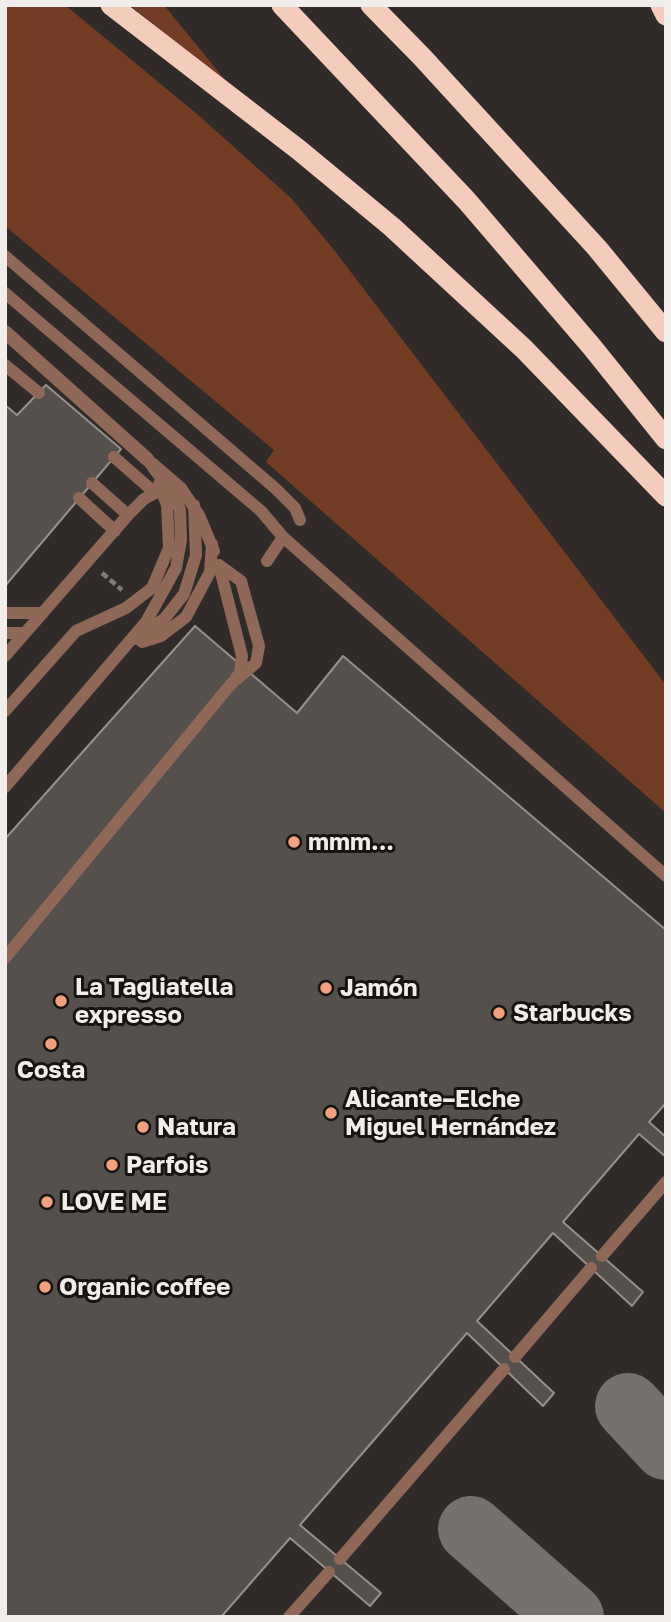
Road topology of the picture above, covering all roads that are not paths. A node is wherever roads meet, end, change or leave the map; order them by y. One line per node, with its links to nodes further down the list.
1 (111, 5): 16 (highway)
2 (282, 5): 12 (highway)
3 (371, 5): 9 (highway)
4 (661, 5): 5 (highway)
5 (666, 15)
6 (5, 256): 20 (lane)
7 (5, 293): 22 (lane)
8 (5, 332): 14 (street)
9 (666, 332)
10 (5, 365): 11 (lane)
11 (39, 393)
12 (666, 439)
13 (114, 457): 19 (lane)
14 (147, 459): 18 (lane, bridge); 30 (lane, bridge); 33 (lane, bridge)
15 (92, 483): 19 (lane)
16 (666, 496)
17 (79, 498): 21 (lane)
18 (194, 505): 23 (lane, bridge); 30 (lane, bridge)
19 (128, 515): 21 (lane)
20 (300, 520)
21 (115, 531): 27 (lane)
22 (283, 537): 24 (lane); 35 (lane)
23 (212, 544): 25 (lane, bridge); 30 (lane, bridge)
24 (267, 561)
25 (219, 565): 32 (lane, bridge); 32 (lane, bridge)
26 (5, 613): 27 (lane)
27 (43, 613): 29 (lane)
28 (5, 633): 29 (lane)
29 (25, 633): 31 (lane)
30 (128, 645): 34 (lane, bridge)
31 (5, 656)
32 (231, 684): 36 (lane)
33 (5, 711)
34 (5, 788)
35 (666, 876)
36 (5, 958)
37 (666, 1182): 38 (lane)
38 (602, 1256)
39 (591, 1268): 40 (lane)
40 (515, 1357)
41 (504, 1369): 42 (lane)
42 (340, 1559)
43 (329, 1572): 44 (lane)
44 (289, 1617)

